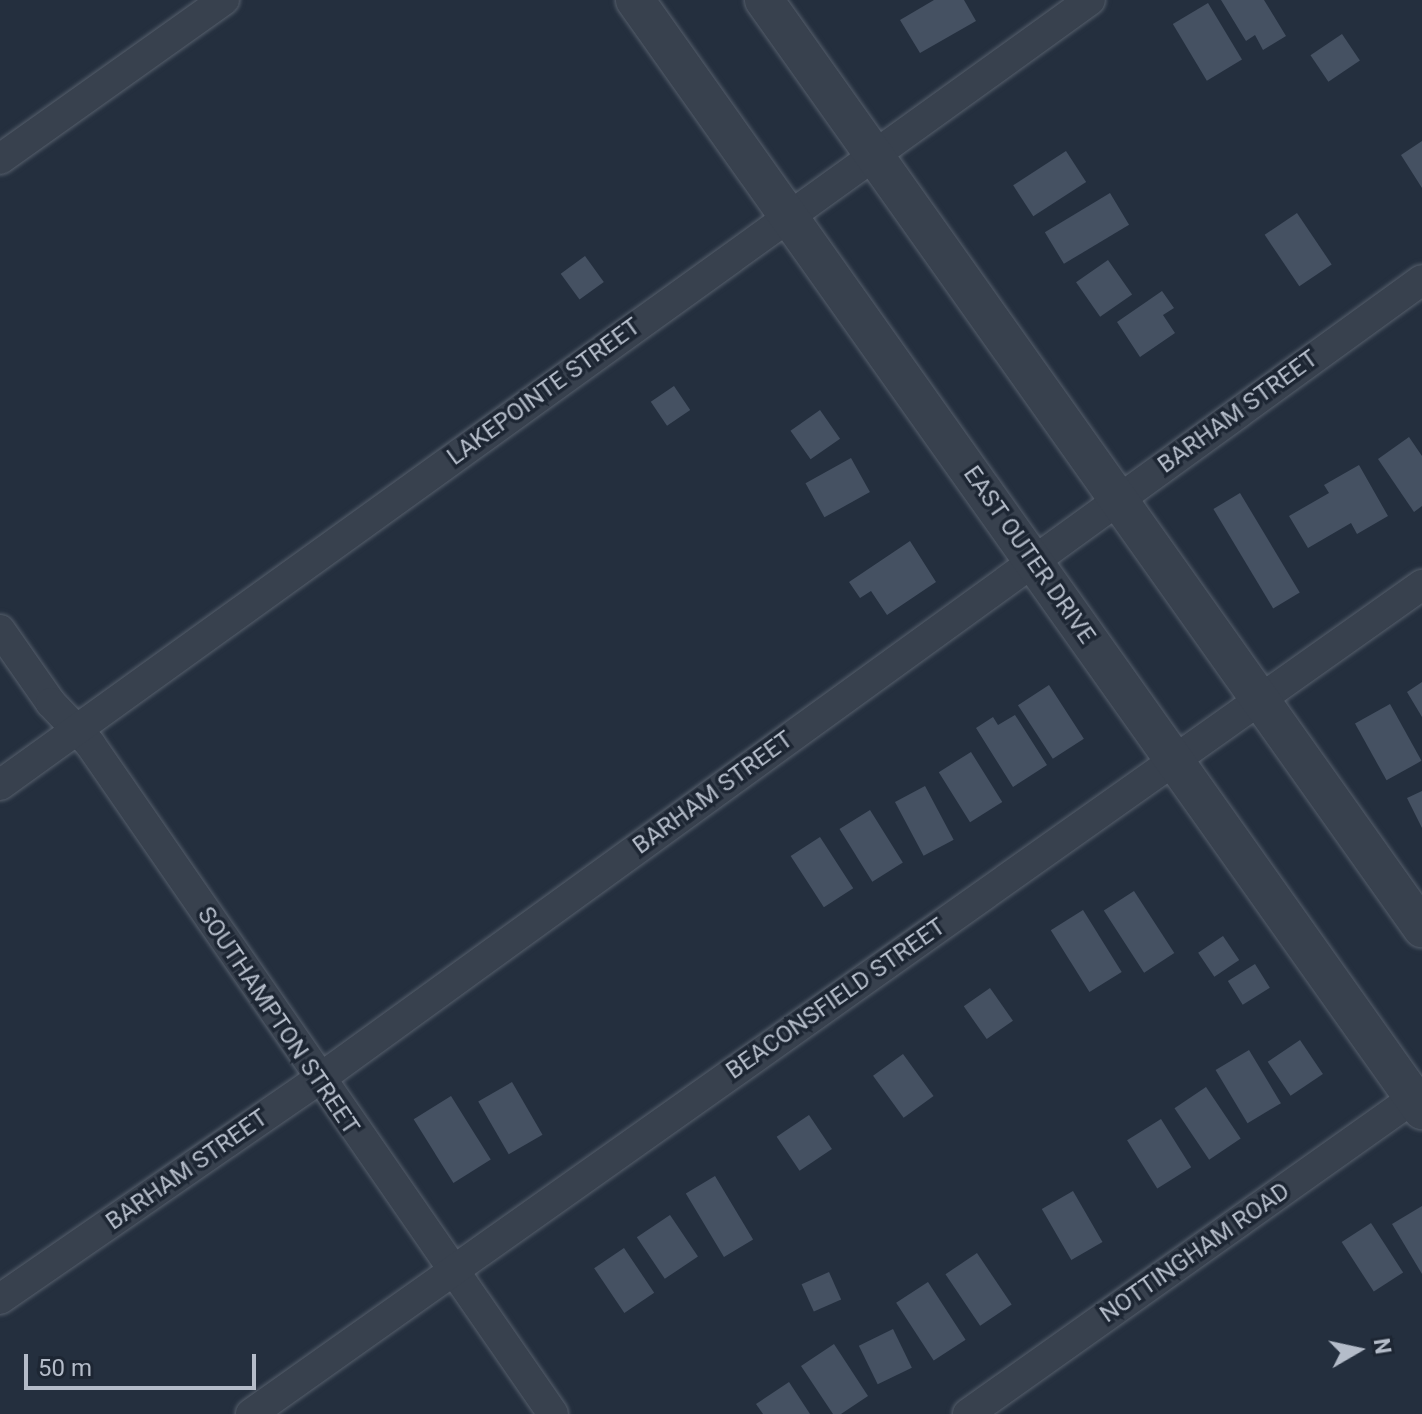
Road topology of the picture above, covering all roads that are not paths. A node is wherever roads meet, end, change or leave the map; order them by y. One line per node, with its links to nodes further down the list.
1 (224, 0): 6 (street)
2 (635, 0): 7 (street, EAST OUTER DRIVE)
3 (764, 0): 5 (street)
4 (1090, 0): 5 (street, LAKEPOINTE STREET)
5 (874, 154): 7 (street, LAKEPOINTE STREET); 9 (street)
6 (0, 159)
7 (788, 215): 10 (street, EAST OUTER DRIVE); 14 (street, LAKEPOINTE STREET)
8 (1422, 280): 9 (street, BARHAM STREET)
9 (1118, 498): 10 (street, BARHAM STREET); 13 (street)
10 (1033, 561): 15 (street, EAST OUTER DRIVE); 18 (street, BARHAM STREET)
11 (1422, 585): 13 (street, BEACONSFIELD STREET)
12 (0, 630): 14 (street, SOUTHAMPTON STREET)
13 (1260, 699): 15 (street, BEACONSFIELD STREET); 17 (street)
14 (78, 729): 16 (street, LAKEPOINTE STREET); 18 (street, SOUTHAMPTON STREET)
15 (1174, 760): 19 (street, EAST OUTER DRIVE); 20 (street, BEACONSFIELD STREET)
16 (0, 785)
17 (1422, 928)
18 (318, 1080): 20 (street, SOUTHAMPTON STREET); 21 (street, BARHAM STREET)
19 (1419, 1100): 24 (street, NOTTINGHAM ROAD)
20 (452, 1271): 22 (street, BEACONSFIELD STREET); 23 (street, SOUTHAMPTON STREET)
21 (0, 1299)
22 (251, 1414)
23 (553, 1414)
24 (968, 1414)

